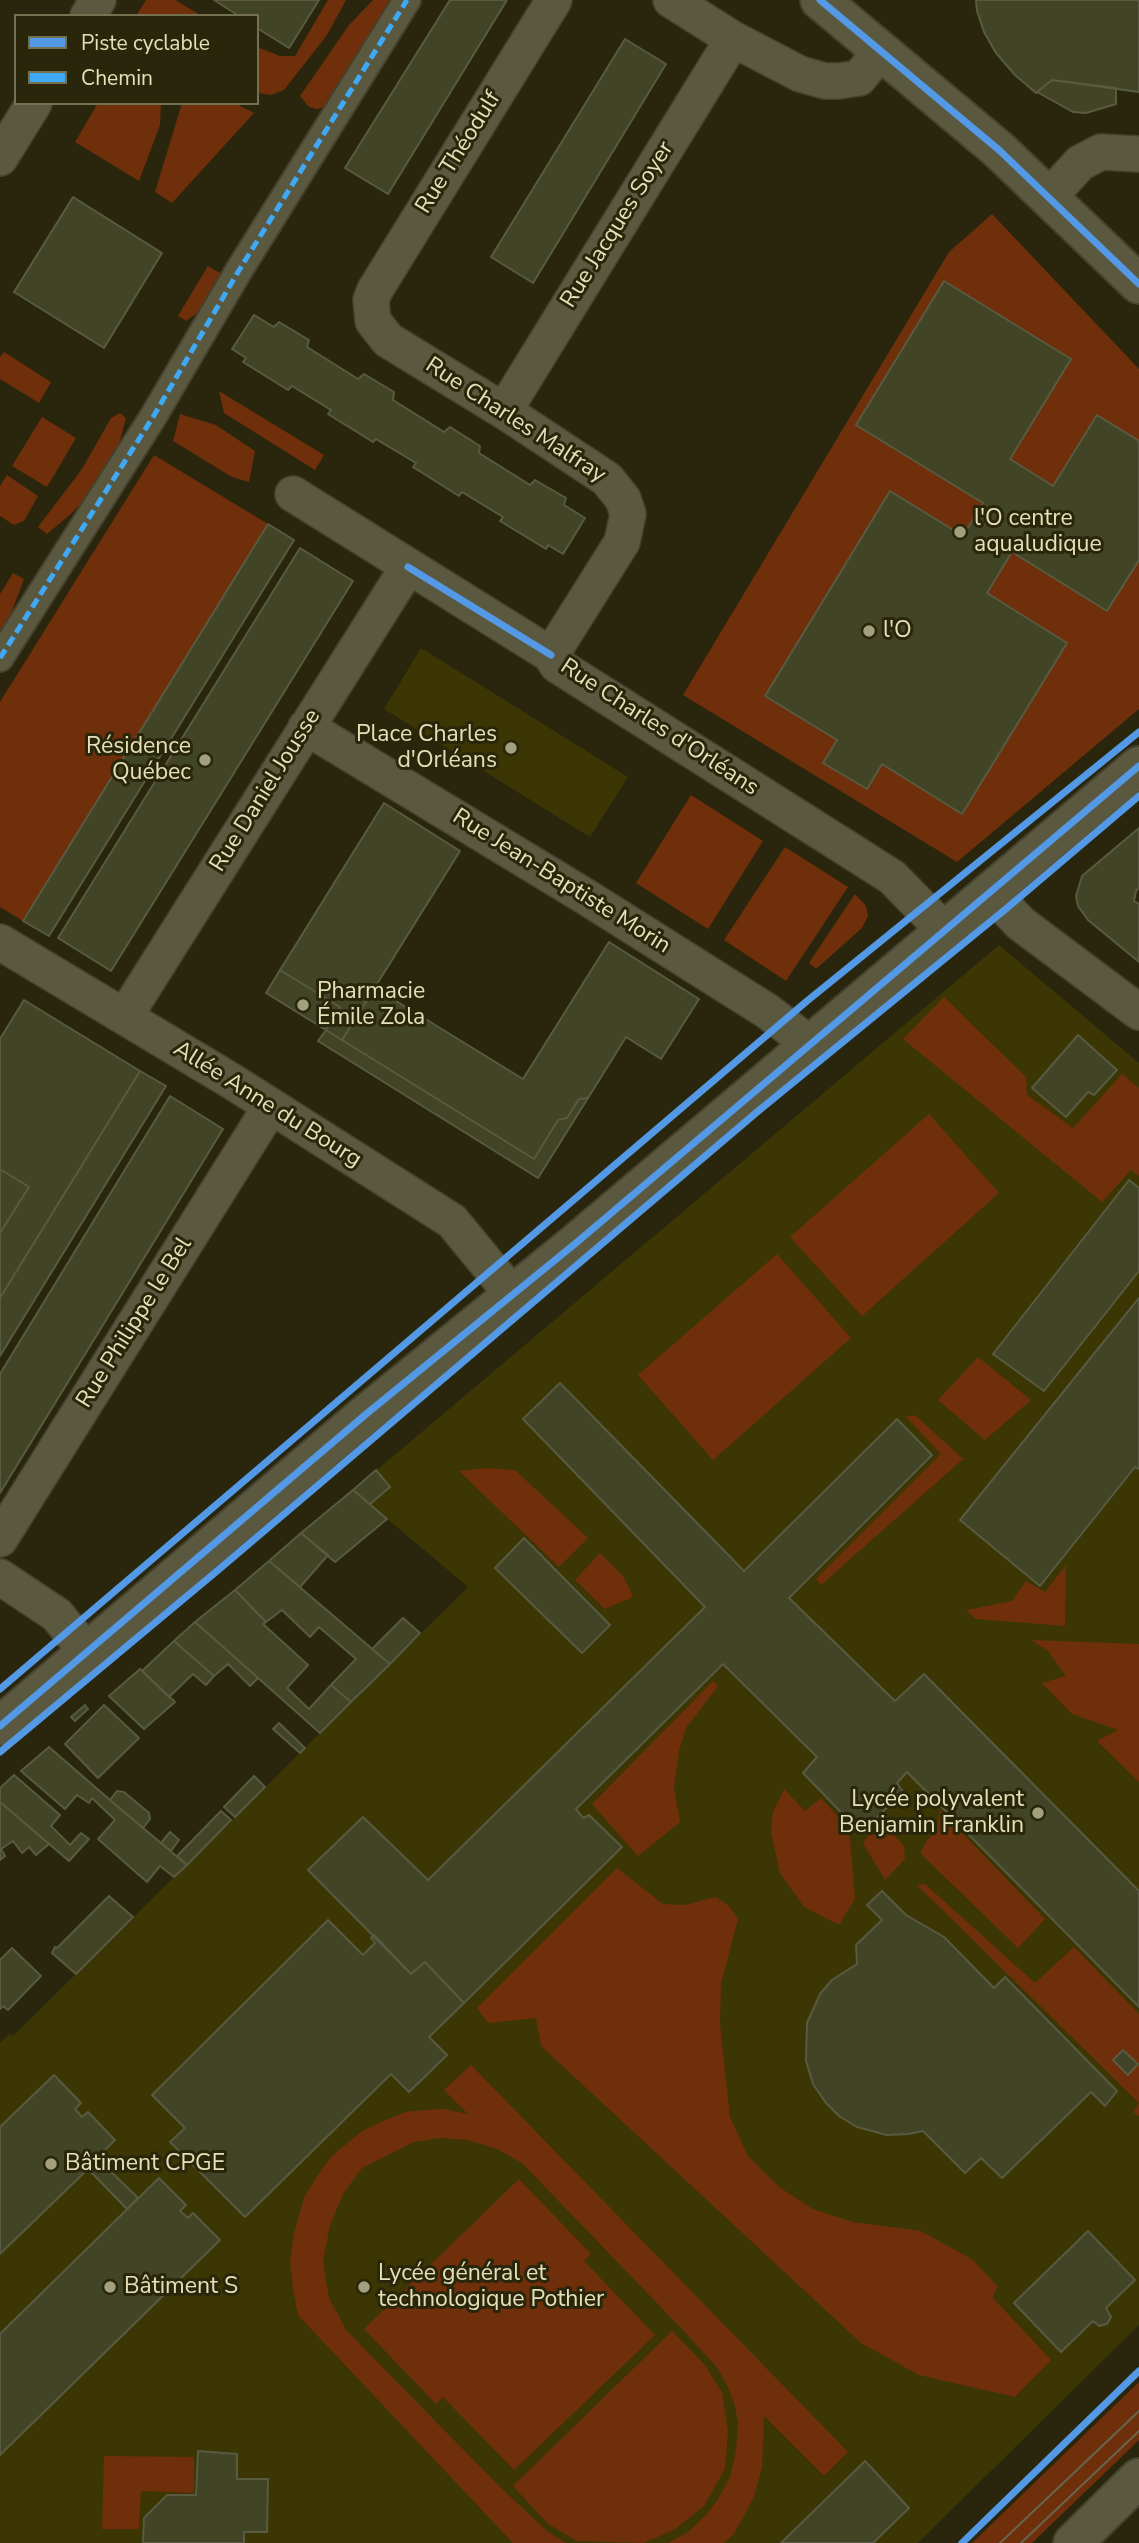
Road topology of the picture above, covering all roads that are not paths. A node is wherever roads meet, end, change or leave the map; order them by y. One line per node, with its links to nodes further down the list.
1 (407, 0): 17 (street)
2 (554, 0): 12 (street, Rue Théodulf)
3 (671, 0): 5 (street)
4 (820, 0): 6 (street)
5 (733, 39): 6 (street); 13 (street, Rue Jacques Soyer)
6 (881, 51): 10 (street)
7 (33, 105): 9 (street)
8 (1139, 154): 10 (street)
9 (0, 158)
10 (1050, 197): 11 (street)
11 (1139, 284)
12 (372, 309): 13 (street, Rue Charles Malfray)
13 (504, 411): 16 (street, Rue Charles Malfray)
14 (293, 494): 15 (street, Rue Charles d'Orléans)
15 (408, 566): 16 (street, Rue Charles d'Orléans); 18 (street, Rue Daniel Jousse)
16 (551, 655): 21 (street, Rue Charles d'Orléans)
17 (0, 658)
18 (306, 727): 24 (street, Rue Daniel Jousse); 25 (street, Rue Jean-Baptiste Morin)
19 (1139, 766): 20 (street)
20 (991, 891): 21 (street); 23 (street)
21 (944, 930): 25 (street)
22 (1, 943): 24 (street, Allée Anne du Bourg)
23 (1139, 1012)
24 (125, 1016): 26 (street, Allée Anne du Bourg)
25 (811, 1045): 27 (street)
26 (271, 1106): 27 (street, Allée Anne du Bourg); 28 (street, Rue Philippe le Bel)
27 (512, 1294): 30 (street)
28 (0, 1539)
29 (0, 1577): 30 (street)
30 (87, 1651): 31 (street)
31 (0, 1726)
32 (1139, 2478): 33 (street)
33 (1073, 2543)

